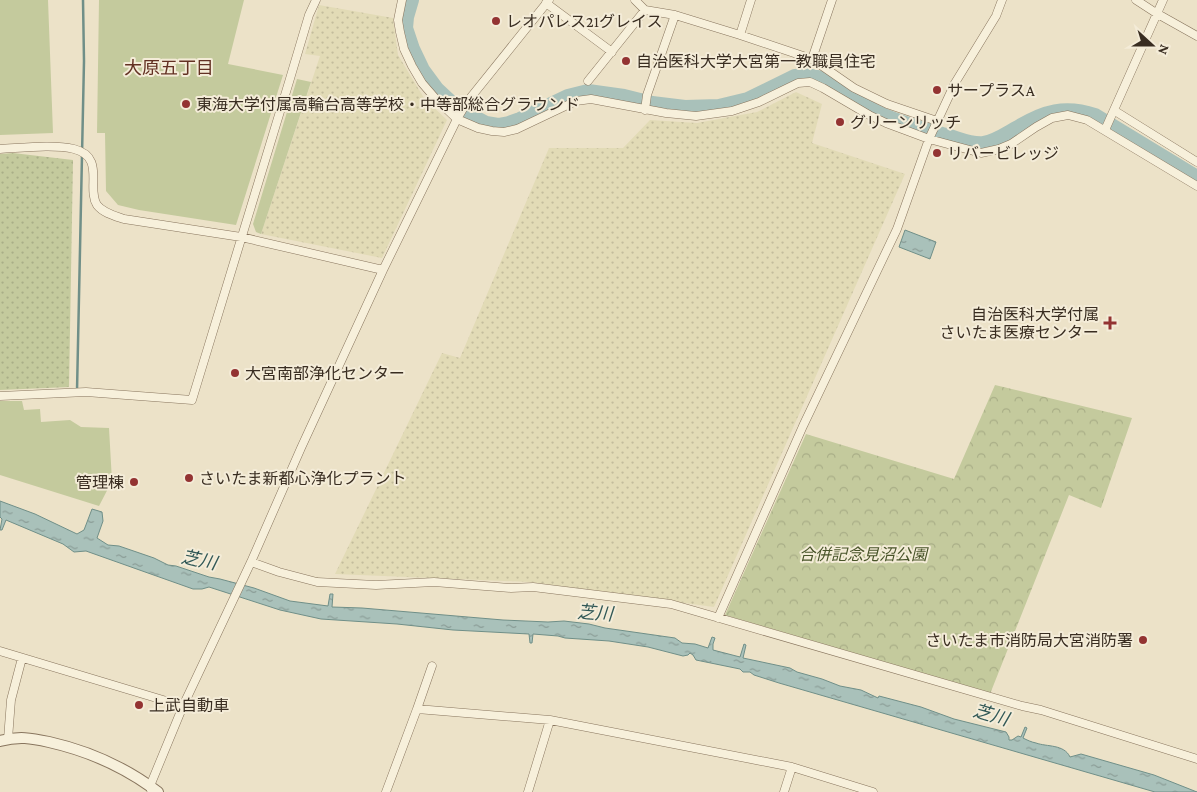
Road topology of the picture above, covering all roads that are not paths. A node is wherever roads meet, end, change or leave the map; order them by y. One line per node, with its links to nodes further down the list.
1 (316, 0): 27 (street)
2 (402, 0): 20 (street)
3 (635, 0): 10 (street)
4 (751, 0): 13 (street)
5 (832, 0): 16 (street)
6 (1002, 0): 21 (street)
7 (1136, 0): 11 (street)
8 (1163, 0): 11 (street)
9 (548, 2): 15 (street); 20 (street)
10 (646, 10): 12 (street); 15 (street)
11 (1156, 13): 14 (street); 19 (street)
12 (675, 15): 13 (street); 18 (street)
13 (740, 34): 16 (street)
14 (1197, 36)
15 (612, 52): 17 (street)
16 (812, 59): 21 (street)
17 (588, 81)
18 (644, 110): 20 (street); 23 (street)
19 (1115, 111): 22 (street); 25 (street)
20 (457, 119): 28 (street)
21 (937, 121): 23 (street)
22 (1105, 130): 23 (street); 26 (street)
23 (929, 139): 31 (street)
24 (0, 149): 27 (street)
25 (1197, 162)
26 (1197, 186)
27 (241, 237): 28 (street); 29 (street)
28 (383, 270): 30 (street)
29 (0, 396)
30 (250, 564): 31 (street); 35 (street)
31 (718, 618): 39 (street)
32 (0, 651): 33 (street)
33 (22, 658): 35 (street); 38 (street)
34 (432, 666): 36 (street)
35 (184, 706): 41 (street)
36 (417, 709): 37 (street); 42 (street)
37 (550, 720): 40 (street); 43 (street)
38 (4, 740): 41 (street)
39 (1197, 759)
40 (792, 767): 44 (street); 45 (street)
41 (153, 790)
42 (386, 792)
43 (528, 792)
44 (784, 792)
45 (874, 792)

